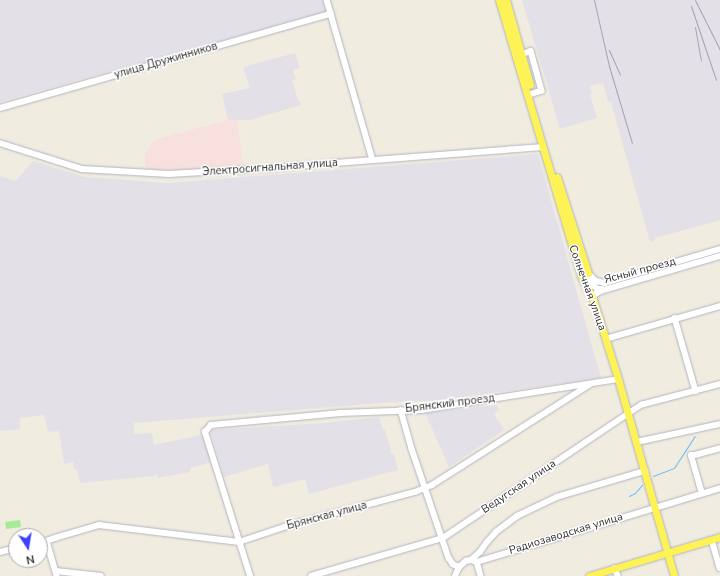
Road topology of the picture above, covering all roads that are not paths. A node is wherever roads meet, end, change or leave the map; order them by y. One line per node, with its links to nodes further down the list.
1 (327, 0): 4 (street)
2 (499, 0): 9 (main road, Солнечная улица)
3 (506, 0): 5 (main road, Солнечная улица)
4 (331, 14): 7 (street, улица Дружинников); 10 (street)
5 (522, 54): 6 (main road, Солнечная улица); 6 (street)
6 (532, 94): 9 (main road, Солнечная улица)
7 (0, 108)
8 (0, 143): 10 (street, Электросигнальная улица)
9 (545, 146): 10 (street, Электросигнальная улица); 13 (main road, Солнечная улица); 15 (main road, Солнечная улица)
10 (373, 160)
11 (720, 248): 13 (street, Ясный проезд)
12 (720, 256): 14 (street, Ясный проезд)
13 (588, 273): 14 (street, Ясный проезд)
14 (604, 290): 15 (street, Ясный проезд)
15 (593, 299): 18 (main road, Солнечная улица)
16 (720, 306): 17 (street)
17 (675, 318): 18 (street); 22 (street)
18 (606, 339): 19 (main road, Солнечная улица)
19 (618, 379): 21 (street, Брянский проезд); 24 (main road, Солнечная улица)
20 (720, 384): 22 (street, Ведугская улица)
21 (588, 385): 23 (street, Брянский проезд); 29 (street, Брянская улица)
22 (696, 390): 24 (street, Ведугская улица)
23 (401, 410): 29 (street); 37 (street, Брянский проезд)
24 (628, 414): 26 (main road, Солнечная улица); 34 (street, Ведугская улица)
25 (720, 424): 26 (street)
26 (637, 442): 28 (main road, Солнечная улица)
27 (720, 448): 31 (street)
28 (645, 471): 32 (main road, Солнечная улица); 40 (street)
29 (426, 488): 34 (street); 37 (street, Брянская улица)
30 (720, 488): 31 (street, Радиозаводская улица)
31 (702, 494): 32 (street, Радиозаводская улица)
32 (655, 507): 39 (main road, Солнечная улица); 41 (street, Радиозаводская улица)
33 (720, 537): 35 (main road)
34 (443, 538): 42 (street); 48 (street, Ведугская улица)
35 (712, 540): 39 (main road); 44 (street)
36 (48, 541): 37 (street, Брянская улица)
37 (239, 542): 47 (street)
38 (48, 544): 45 (street)
39 (668, 553): 43 (main road); 53 (main road, Солнечная улица)
40 (471, 560): 41 (street); 42 (street)
41 (477, 562): 50 (street)
42 (459, 567): 49 (street)
43 (615, 568): 51 (main road); 52 (street)
44 (720, 568)
45 (57, 573): 46 (street)
46 (101, 576)
47 (250, 576)
48 (311, 576)
49 (455, 576)
50 (481, 576)
51 (589, 576)
52 (618, 576)
53 (674, 576)

